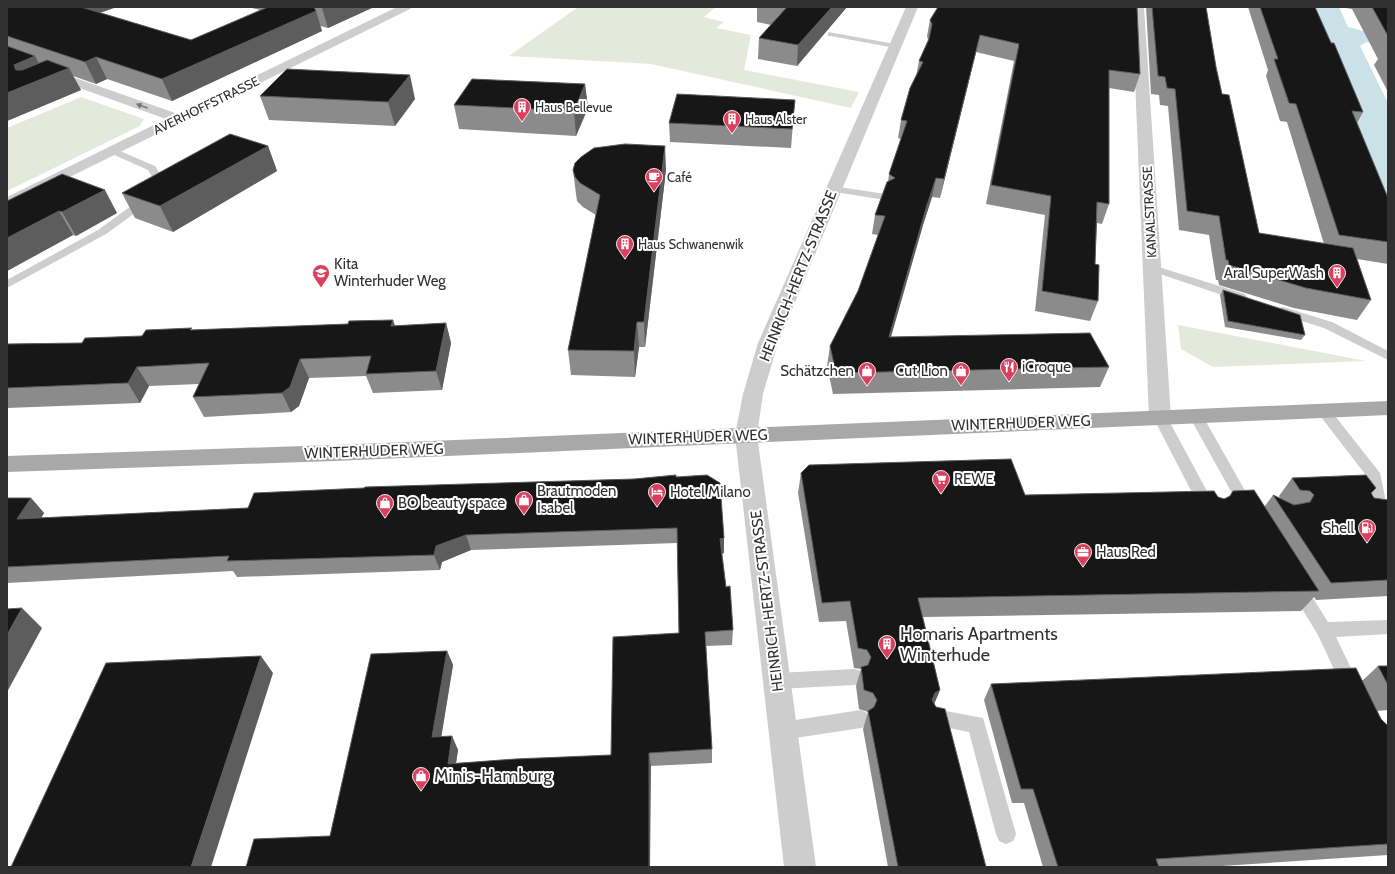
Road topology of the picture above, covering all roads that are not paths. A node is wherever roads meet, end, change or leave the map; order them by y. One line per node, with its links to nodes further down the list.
1 (387, 7): 4 (street)
2 (912, 7): 6 (street, HEINRICH-HERTZ-STRASSE)
3 (1138, 7): 15 (street, KANALSTRASSE)
4 (403, 9): 10 (street, AVERHOFFSTRASSE)
5 (831, 34): 6 (lane)
6 (895, 46): 12 (street, HEINRICH-HERTZ-STRASSE)
7 (7, 58): 8 (street)
8 (59, 77): 9 (lane); 10 (street, one-way to 8)
9 (45, 82)
10 (179, 119): 11 (street, AVERHOFFSTRASSE)
11 (113, 151): 14 (street, AVERHOFFSTRASSE); 16 (lane)
12 (833, 189): 13 (lane); 24 (street, HEINRICH-HERTZ-STRASSE)
13 (885, 197)
14 (7, 203)
15 (1152, 268): 17 (lane); 23 (street, KANALSTRASSE)
16 (7, 285)
17 (1254, 302)
18 (1269, 306): 19 (lane)
19 (1388, 356)
20 (1388, 408): 21 (main road, WINTERHUDER WEG)
21 (1323, 410): 22 (main road, WINTERHUDER WEG); 29 (lane)
22 (1196, 416): 23 (main road, WINTERHUDER WEG); 26 (lane)
23 (1160, 417): 24 (main road, WINTERHUDER WEG); 28 (lane)
24 (746, 435): 25 (main road, WINTERHUDER WEG); 35 (street, HEINRICH-HERTZ-STRASSE)
25 (7, 464)
26 (1238, 493): 27 (lane); 30 (lane)
27 (1263, 506)
28 (1210, 512)
29 (1378, 514)
30 (1254, 520)
31 (1291, 578): 33 (lane)
32 (1388, 627): 33 (lane)
33 (1324, 630): 36 (lane)
34 (855, 677): 35 (lane)
35 (777, 681): 39 (street, HEINRICH-HERTZ-STRASSE)
36 (1358, 699)
37 (935, 718): 40 (lane)
38 (861, 720): 39 (lane)
39 (782, 731): 41 (street, HEINRICH-HERTZ-STRASSE)
40 (1006, 834)
41 (800, 867)

